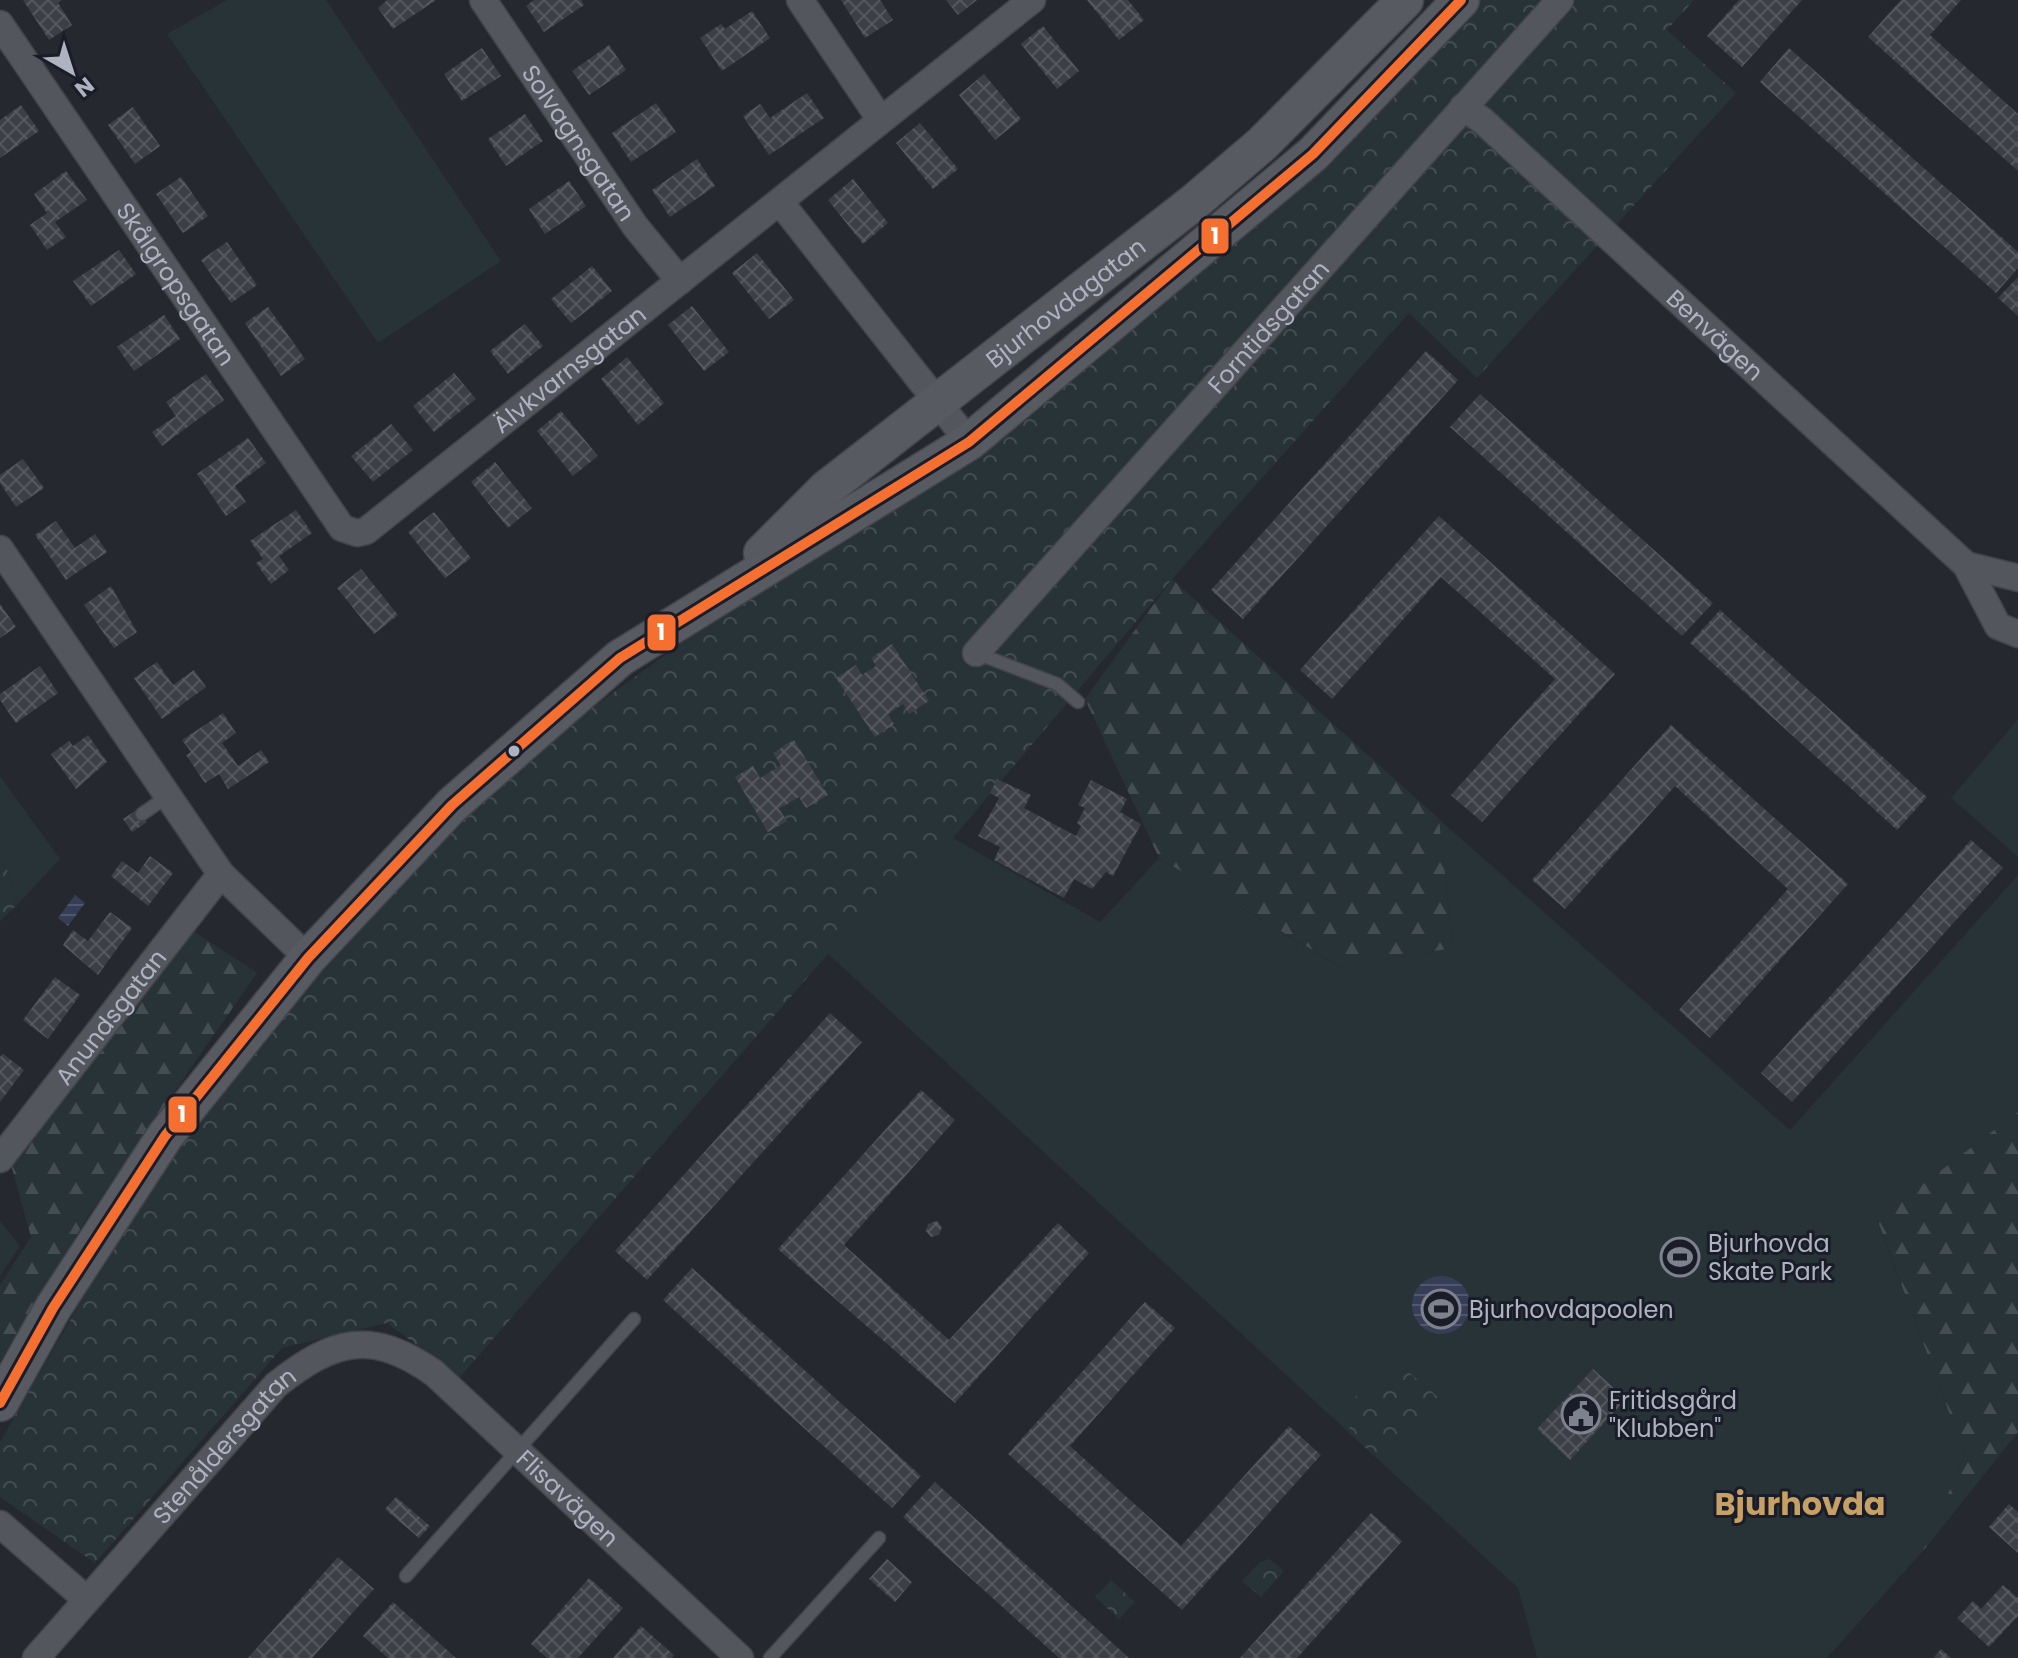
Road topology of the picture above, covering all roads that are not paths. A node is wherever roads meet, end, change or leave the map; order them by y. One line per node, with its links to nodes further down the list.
1 (483, 0): 11 (street, Solvagnsgatan)
2 (800, 0): 9 (street)
3 (1032, 0): 9 (street, Älvkvarnsgatan)
4 (1405, 0): 12 (main road, Bjurhovdagatan)
5 (1461, 0): 13 (main road, Bjurhovdagatan)
6 (1560, 0): 8 (street, Forntidsgatan)
7 (0, 24): 14 (street, Skålgropsgatan)
8 (1463, 107): 16 (street, Benvägen); 20 (street, Forntidsgatan)
9 (880, 119): 10 (street, Älvkvarnsgatan)
10 (780, 202): 11 (street, Älvkvarnsgatan); 12 (street)
11 (680, 281): 14 (street, Älvkvarnsgatan)
12 (939, 402): 13 (street); 18 (main road, Bjurhovdagatan)
13 (969, 442): 18 (main road, Bjurhovdagatan)
14 (359, 533)
15 (0, 549): 22 (street)
16 (1966, 565): 17 (street, Benvägen); 19 (street, Benvägen)
17 (2018, 578)
18 (719, 596): 25 (main road, Bjurhovdagatan)
19 (2018, 634)
20 (976, 653): 21 (lane)
21 (1078, 702)
22 (168, 796): 23 (lane); 24 (street)
23 (142, 814)
24 (221, 874): 25 (street); 26 (street, Anundsgatan)
25 (308, 958): 29 (main road, Bjurhovdagatan)
26 (0, 1159)
27 (634, 1319): 30 (lane)
28 (390, 1349): 30 (street, Flisavägen); 34 (street, Stenåldersgatan)
29 (0, 1403)
30 (515, 1449): 33 (lane); 36 (street, Flisavägen)
31 (0, 1524): 34 (street)
32 (879, 1538): 37 (lane)
33 (406, 1576)
34 (86, 1599): 35 (street, Stenåldersgatan)
35 (36, 1658)
36 (740, 1658)
37 (770, 1658)

